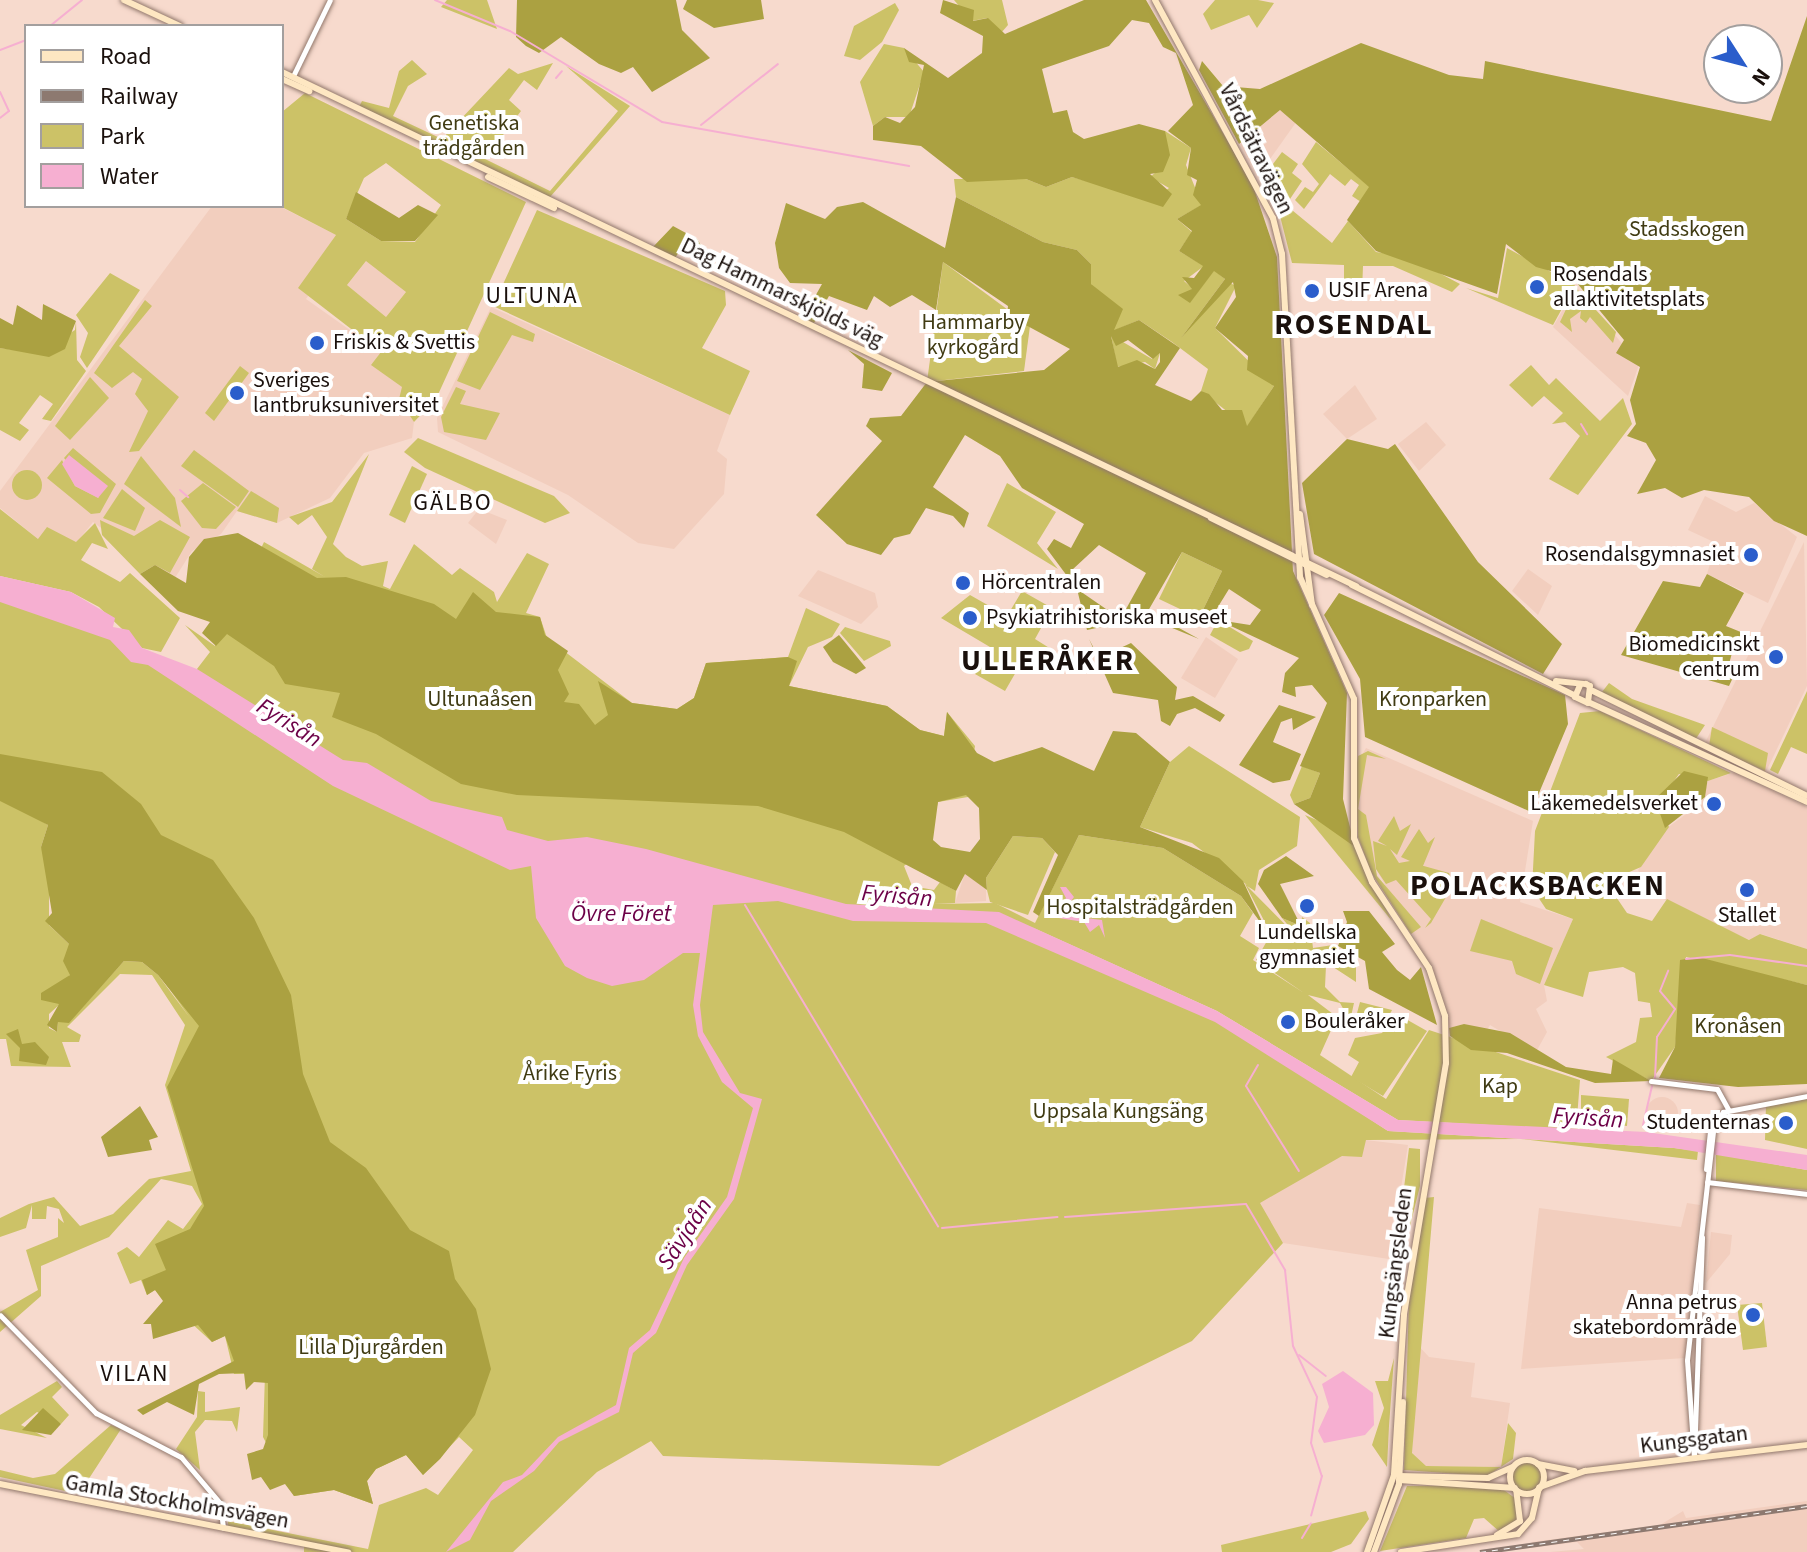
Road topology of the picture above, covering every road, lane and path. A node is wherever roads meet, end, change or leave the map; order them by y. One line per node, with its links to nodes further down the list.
1 (124, 0): 4 (main road)
2 (330, 0): 6 (street)
3 (1155, 0): 10 (main road, Vårdsätravägen)
4 (176, 24)
5 (284, 72): 6 (main road, Dag Hammarskjölds väg)
6 (297, 74): 7 (main road, Dag Hammarskjölds väg); 8 (main road); 9 (main road, Dag Hammarskjölds väg)
7 (284, 81): 8 (main road, Dag Hammarskjölds väg)
8 (297, 89): 9 (main road, Dag Hammarskjölds väg)
9 (613, 232): 11 (main road, Dag Hammarskjölds väg)
10 (1294, 470): 12 (main road, Vårdsätravägen); 13 (main road, Vårdsätravägen)
11 (1196, 508): 14 (main road, Dag Hammarskjölds väg); 15 (main road, Dag Hammarskjölds väg)
12 (1297, 530): 14 (main road); 16 (main road, Vårdsätravägen)
13 (1304, 542): 16 (main road, Vårdsätravägen); 17 (main road)
14 (1283, 549): 16 (main road, Dag Hammarskjölds väg)
15 (1287, 557): 16 (main road, Dag Hammarskjölds väg); 18 (main road)
16 (1302, 561): 17 (main road, Dag Hammarskjölds väg); 18 (main road); 19 (main road)
17 (1329, 573): 19 (main road); 21 (main road, Dag Hammarskjölds väg)
18 (1300, 577): 20 (main road)
19 (1306, 584): 20 (main road)
20 (1314, 613): 38 (main road, Kungsängsleden)
21 (1548, 680): 22 (main road, Dag Hammarskjölds väg); 24 (main road, Dag Hammarskjölds väg)
22 (1580, 685): 23 (main road, Dag Hammarskjölds väg); 24 (main road)
23 (1593, 691): 25 (main road); 26 (main road)
24 (1574, 695): 25 (main road, Dag Hammarskjölds väg)
25 (1588, 702): 26 (main road)
26 (1807, 799)
27 (1651, 1081): 29 (street)
28 (1807, 1096): 29 (street)
29 (1728, 1109): 30 (street)
30 (1707, 1182): 31 (street); 34 (street)
31 (1807, 1194)
32 (0, 1315): 44 (street)
33 (1807, 1445): 34 (main road, Kungsgatan)
34 (1694, 1458): 37 (main road, Kungsgatan)
35 (1537, 1464): 36 (main road, Kungsgatan); 37 (main road, Kungsgatan); 41 (main road)
36 (1513, 1467): 38 (main road); 42 (main road)
37 (1585, 1471): 41 (main road, Kungsgatan)
38 (1397, 1478): 39 (main road); 43 (main road, Kungsängsleden); 47 (main road, Kungsängsleden)
39 (1413, 1482): 42 (main road); 43 (main road)
40 (0, 1484): 44 (main road, Gamla Stockholmsvägen)
41 (1539, 1488): 42 (main road, Kungsgatan); 45 (main road)
42 (1515, 1489): 45 (main road)
43 (1392, 1514): 48 (main road, Kungsängsleden)
44 (223, 1529): 46 (main road, Gamla Stockholmsvägen)
45 (1470, 1541): 49 (main road)
46 (348, 1552)
47 (1367, 1552)
48 (1374, 1552)
49 (1401, 1552)

